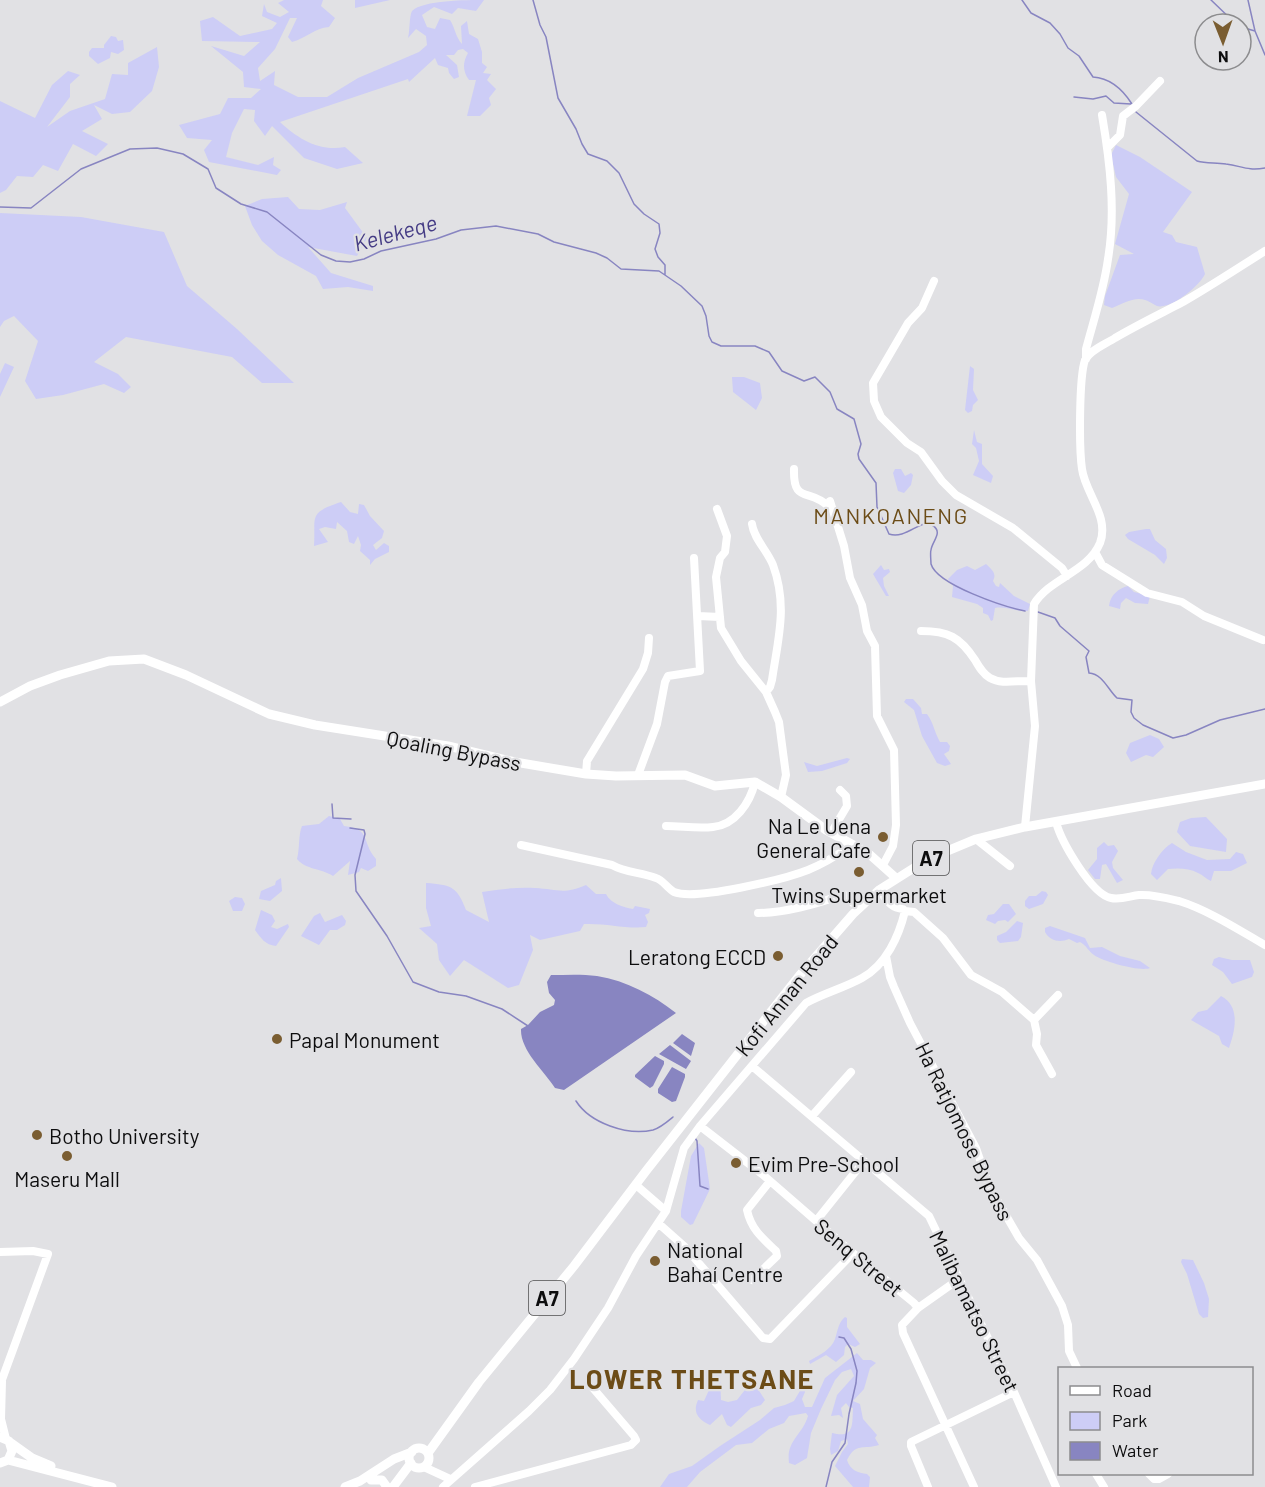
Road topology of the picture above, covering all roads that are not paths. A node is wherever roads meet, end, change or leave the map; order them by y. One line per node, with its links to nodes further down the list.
1 (1160, 81): 3 (street)
2 (1102, 116): 3 (street)
3 (1108, 147): 6 (street)
4 (1265, 251): 6 (street)
5 (934, 281): 12 (street)
6 (1086, 359): 10 (street)
7 (794, 469): 34 (street)
8 (717, 509): 14 (street)
9 (752, 524): 19 (street)
10 (1095, 552): 12 (street); 17 (street)
11 (694, 558): 13 (street)
12 (1067, 576): 18 (street)
13 (698, 616): 14 (street); 22 (street)
14 (720, 617): 19 (street)
15 (921, 631): 18 (street)
16 (649, 638): 21 (street)
17 (1263, 640)
18 (1032, 681): 29 (street)
19 (766, 692): 26 (street)
20 (0, 702): 21 (main road, Qoaling Bypass)
21 (586, 774): 22 (main road, Qoaling Bypass)
22 (638, 775): 23 (main road, Qoaling Bypass)
23 (755, 782): 26 (main road); 28 (street)
24 (1265, 784): 27 (main road, Kofi Annan Road / A7)
25 (840, 790): 30 (street)
26 (781, 797): 30 (main road)
27 (1056, 822): 29 (main road, Kofi Annan Road / A7); 41 (street)
28 (666, 826)
29 (1025, 827): 31 (main road, Kofi Annan Road / A7)
30 (831, 833): 33 (main road)
31 (976, 839): 35 (street); 36 (main road, Kofi Annan Road / A7)
32 (521, 845): 33 (street)
33 (852, 845): 34 (main road)
34 (883, 865): 36 (main road)
35 (1010, 866)
36 (896, 878): 37 (main road, Kofi Annan Road / A7)
37 (879, 890): 39 (street); 52 (main road, Kofi Annan Road / A7)
38 (854, 904): 40 (street)
39 (905, 911): 42 (street); 44 (street)
40 (758, 913)
41 (1265, 945)
42 (886, 956): 45 (street); 61 (street, Ha Ratjomose Bypass)
43 (1059, 995): 44 (street)
44 (1034, 1020): 47 (street)
45 (752, 1066): 48 (street, Malibamatso Street); 49 (street)
46 (851, 1072): 48 (street)
47 (1052, 1074)
48 (812, 1116): 50 (street, Malibamatso Street)
49 (700, 1126): 51 (street, Senq Street); 53 (street)
50 (864, 1161): 54 (street); 58 (street, Malibamatso Street)
51 (770, 1181): 54 (street, Senq Street); 59 (street)
52 (636, 1185): 53 (street); 67 (main road, Kofi Annan Road / A7)
53 (666, 1211): 55 (street)
54 (816, 1221): 57 (street, Senq Street)
55 (658, 1223): 57 (street); 71 (street)
56 (0, 1252): 62 (street)
57 (853, 1253): 60 (street, Senq Street)
58 (959, 1279): 60 (street); 64 (street, Malibamatso Street)
59 (752, 1280)
60 (918, 1308): 65 (street, Senq Street)
61 (1077, 1367)
62 (1, 1381): 66 (street)
63 (592, 1387): 80 (street)
64 (1014, 1392): 65 (street); 83 (street, Malibamatso Street)
65 (945, 1424): 81 (street); 82 (street, Senq Street)
66 (5, 1440): 68 (main road); 73 (main road)
67 (419, 1459): 71 (street); 72 (main road); 74 (main road); 77 (main road, Kofi Annan Road / A7); 78 (main road, Kofi Annan Road / A7)
68 (4, 1462): 73 (main road)
69 (1151, 1475): 70 (street)
70 (1165, 1475)
71 (450, 1479): 79 (street)
72 (371, 1480): 75 (main road); 76 (main road)
73 (110, 1486)
74 (345, 1487)
75 (357, 1487)
76 (387, 1487)
77 (393, 1487)
78 (399, 1487)
79 (443, 1487)
80 (476, 1487)
81 (928, 1487)
82 (974, 1487)
83 (1056, 1487)

